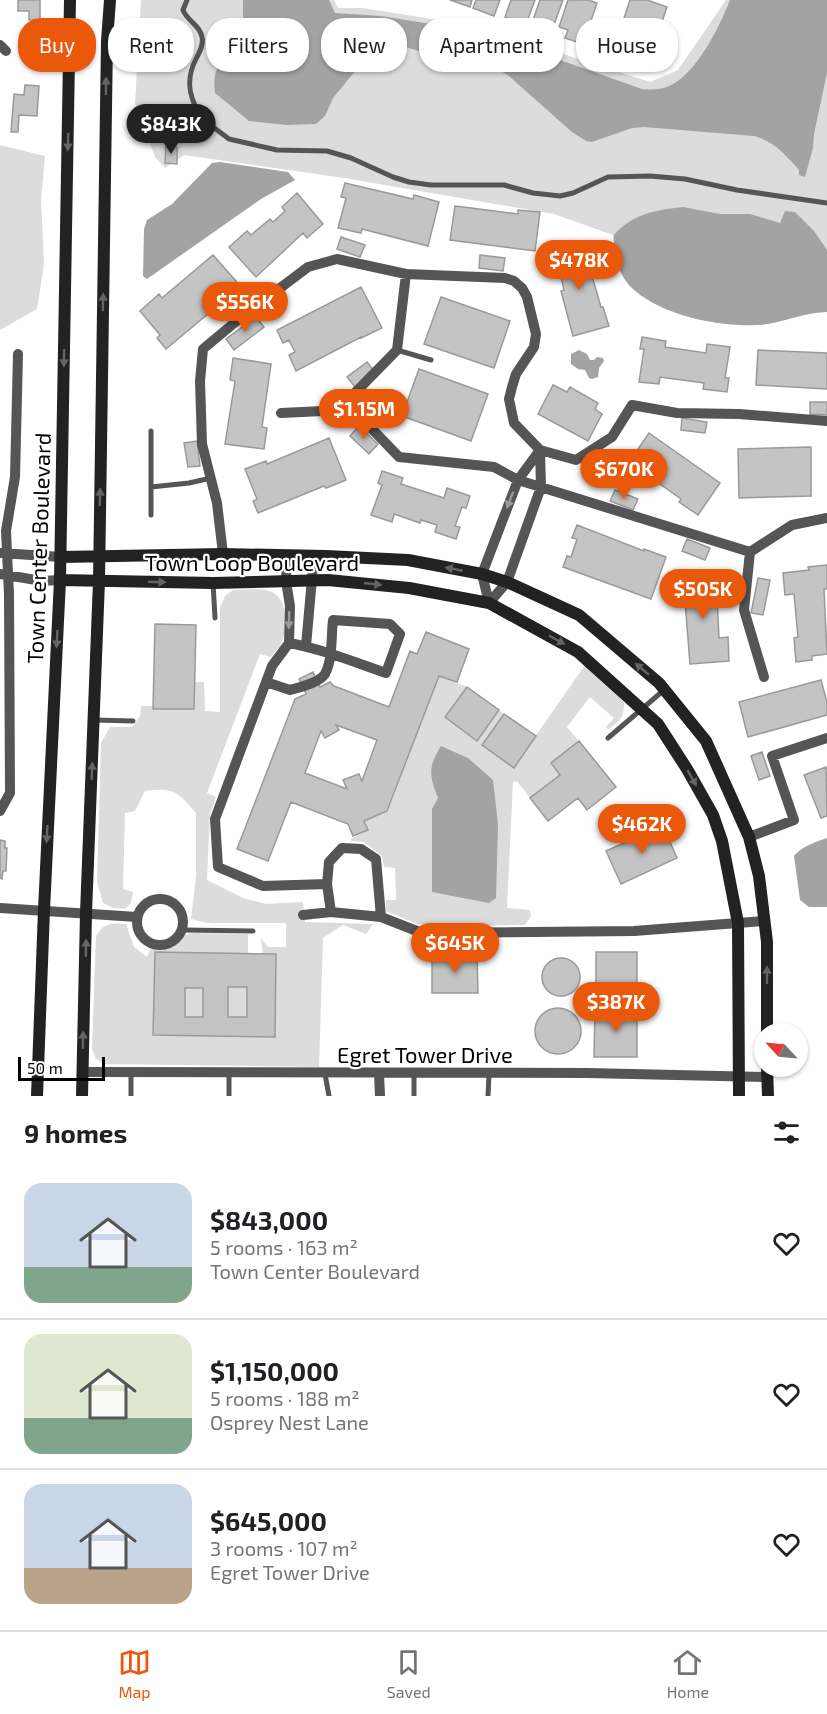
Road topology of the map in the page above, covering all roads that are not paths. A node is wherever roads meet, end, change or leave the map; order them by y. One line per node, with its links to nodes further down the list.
1 (70, 0): 28 (main road, Town Center Boulevard, one-way to 28)
2 (110, 0): 26 (main road, one-way to 2)
3 (187, 0): 4 (lane)
4 (205, 121): 5 (lane); 6 (lane)
5 (180, 129)
6 (827, 203)
7 (406, 274): 8 (street); 15 (street); 16 (street)
8 (397, 350): 10 (lane); 11 (street)
9 (18, 354): 23 (street)
10 (431, 360)
11 (346, 402): 12 (street); 17 (street)
12 (281, 413)
13 (827, 421): 15 (street)
14 (151, 431): 18 (lane)
15 (540, 450): 17 (street); 19 (street)
16 (211, 478): 18 (lane); 24 (street)
17 (518, 480): 19 (street); 29 (street, one-way to 29)
18 (151, 487): 20 (lane)
19 (540, 487): 22 (street); 35 (street)
20 (151, 515)
21 (827, 518): 22 (street)
22 (750, 552): 42 (street)
23 (4, 554): 28 (street); 30 (street)
24 (223, 554): 25 (main road, Town Loop Boulevard); 26 (main road, Town Loop Boulevard)
25 (287, 555): 27 (main road, Town Loop Boulevard); 34 (street)
26 (99, 556): 28 (main road, Town Loop Boulevard); 33 (main road)
27 (314, 556): 29 (main road, Town Loop Boulevard, one-way to 27); 32 (street)
28 (61, 557): 31 (main road, Town Center Boulevard)
29 (482, 574): 35 (main road, Town Loop Boulevard); 37 (street)
30 (4, 575): 31 (street); 50 (street)
31 (60, 580): 33 (main road, Town Loop Boulevard); 54 (main road, Town Center Boulevard, one-way to 54)
32 (312, 580): 34 (main road, Town Loop Boulevard); 37 (main road, Town Loop Boulevard, one-way to 37); 40 (street)
33 (99, 581): 36 (main road, Town Loop Boulevard, one-way to 36); 46 (main road)
34 (286, 581): 36 (main road, Town Loop Boulevard); 39 (street, one-way to 39)
35 (507, 582): 37 (street); 44 (main road, Town Loop Boulevard, one-way to 35)
36 (213, 583): 38 (lane)
37 (489, 603): 45 (main road, Town Loop Boulevard, one-way to 45)
38 (214, 618)
39 (289, 643): 40 (street); 43 (street)
40 (306, 646): 41 (street)
41 (330, 654): 41 (street); 43 (street)
42 (764, 677)
43 (266, 682): 52 (street)
44 (664, 690): 45 (lane); 51 (main road, Town Loop Boulevard)
45 (641, 709): 48 (lane); 61 (main road, Town Loop Boulevard, one-way to 61)
46 (94, 720): 47 (lane); 56 (main road, one-way to 46)
47 (133, 721)
48 (608, 738)
49 (827, 738): 51 (street)
50 (0, 811)
51 (749, 837): 60 (main road, Town Loop Boulevard)
52 (327, 884): 55 (street); 59 (street)
53 (0, 908): 54 (street)
54 (44, 909): 56 (street); 75 (main road, Town Center Boulevard)
55 (331, 912): 57 (street); 59 (street)
56 (86, 913): 58 (street); 65 (main road, one-way to 56)
57 (303, 915)
58 (137, 917): 62 (street); 62 (street)
59 (381, 917): 61 (street)
60 (764, 921): 61 (street); 64 (main road, Town Loop Boulevard, one-way to 60)
61 (738, 923): 73 (main road, Town Loop Boulevard)
62 (182, 930): 63 (lane)
63 (252, 932)
64 (767, 1023)
65 (83, 1072): 66 (street, Egret Tower Drive); 76 (main road)
66 (131, 1072): 67 (street, Egret Tower Drive); 77 (lane)
67 (229, 1073): 71 (street, Egret Tower Drive); 78 (lane)
68 (379, 1073): 69 (street, Egret Tower Drive); 71 (street, Egret Tower Drive); 80 (street)
69 (414, 1073): 70 (street, Egret Tower Drive); 81 (lane)
70 (489, 1073): 73 (street, Egret Tower Drive); 82 (lane)
71 (325, 1074): 79 (lane)
72 (754, 1074): 73 (street, Egret Tower Drive)
73 (740, 1076): 83 (main road, Town Loop Boulevard)
74 (767, 1077): 84 (main road)
75 (37, 1096)
76 (82, 1096)
77 (131, 1096)
78 (229, 1096)
79 (329, 1096)
80 (380, 1096)
81 (414, 1096)
82 (489, 1096)
83 (740, 1096)
84 (768, 1096)

